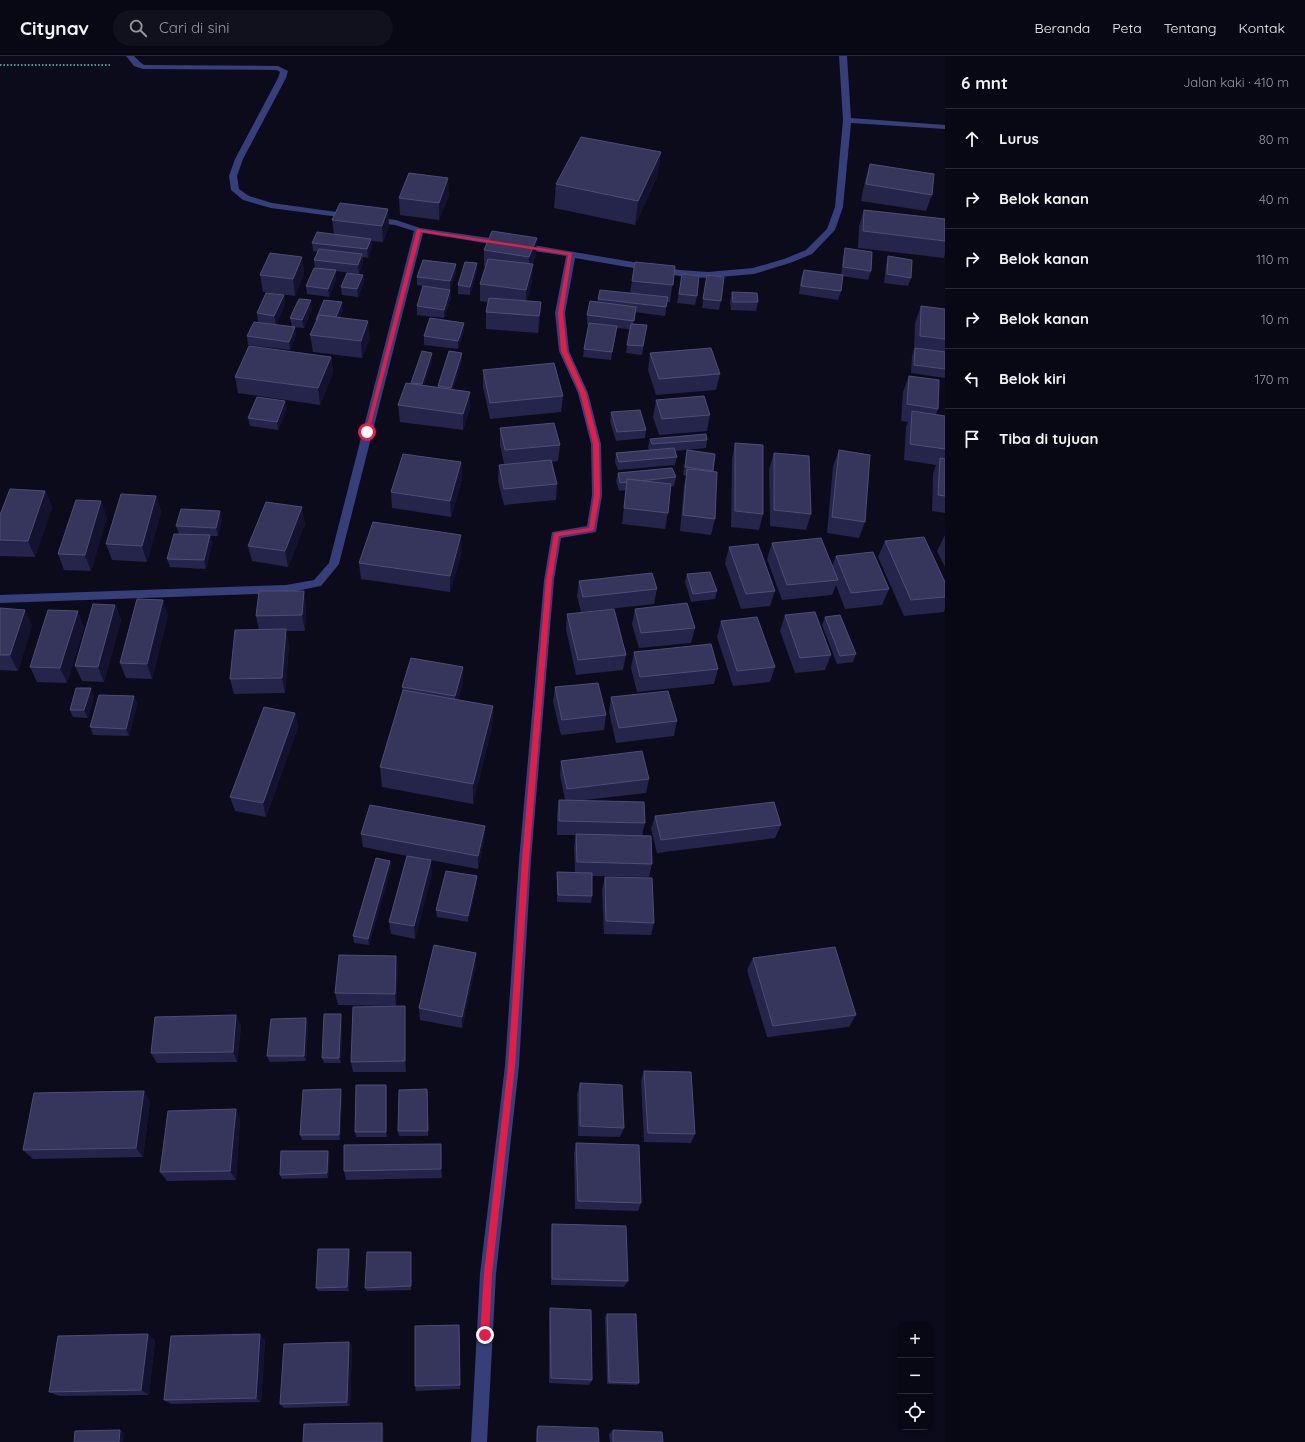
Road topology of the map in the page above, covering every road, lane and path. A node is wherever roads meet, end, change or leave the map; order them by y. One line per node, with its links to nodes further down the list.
1 (130, 56): 3 (street)
2 (843, 56): 5 (street)
3 (137, 64): 4 (path); 7 (street)
4 (0, 65)
5 (847, 120): 6 (street); 8 (street)
6 (945, 127)
7 (419, 230): 8 (street); 9 (street)
8 (571, 254): 10 (street)
9 (0, 599)
10 (479, 1442)

